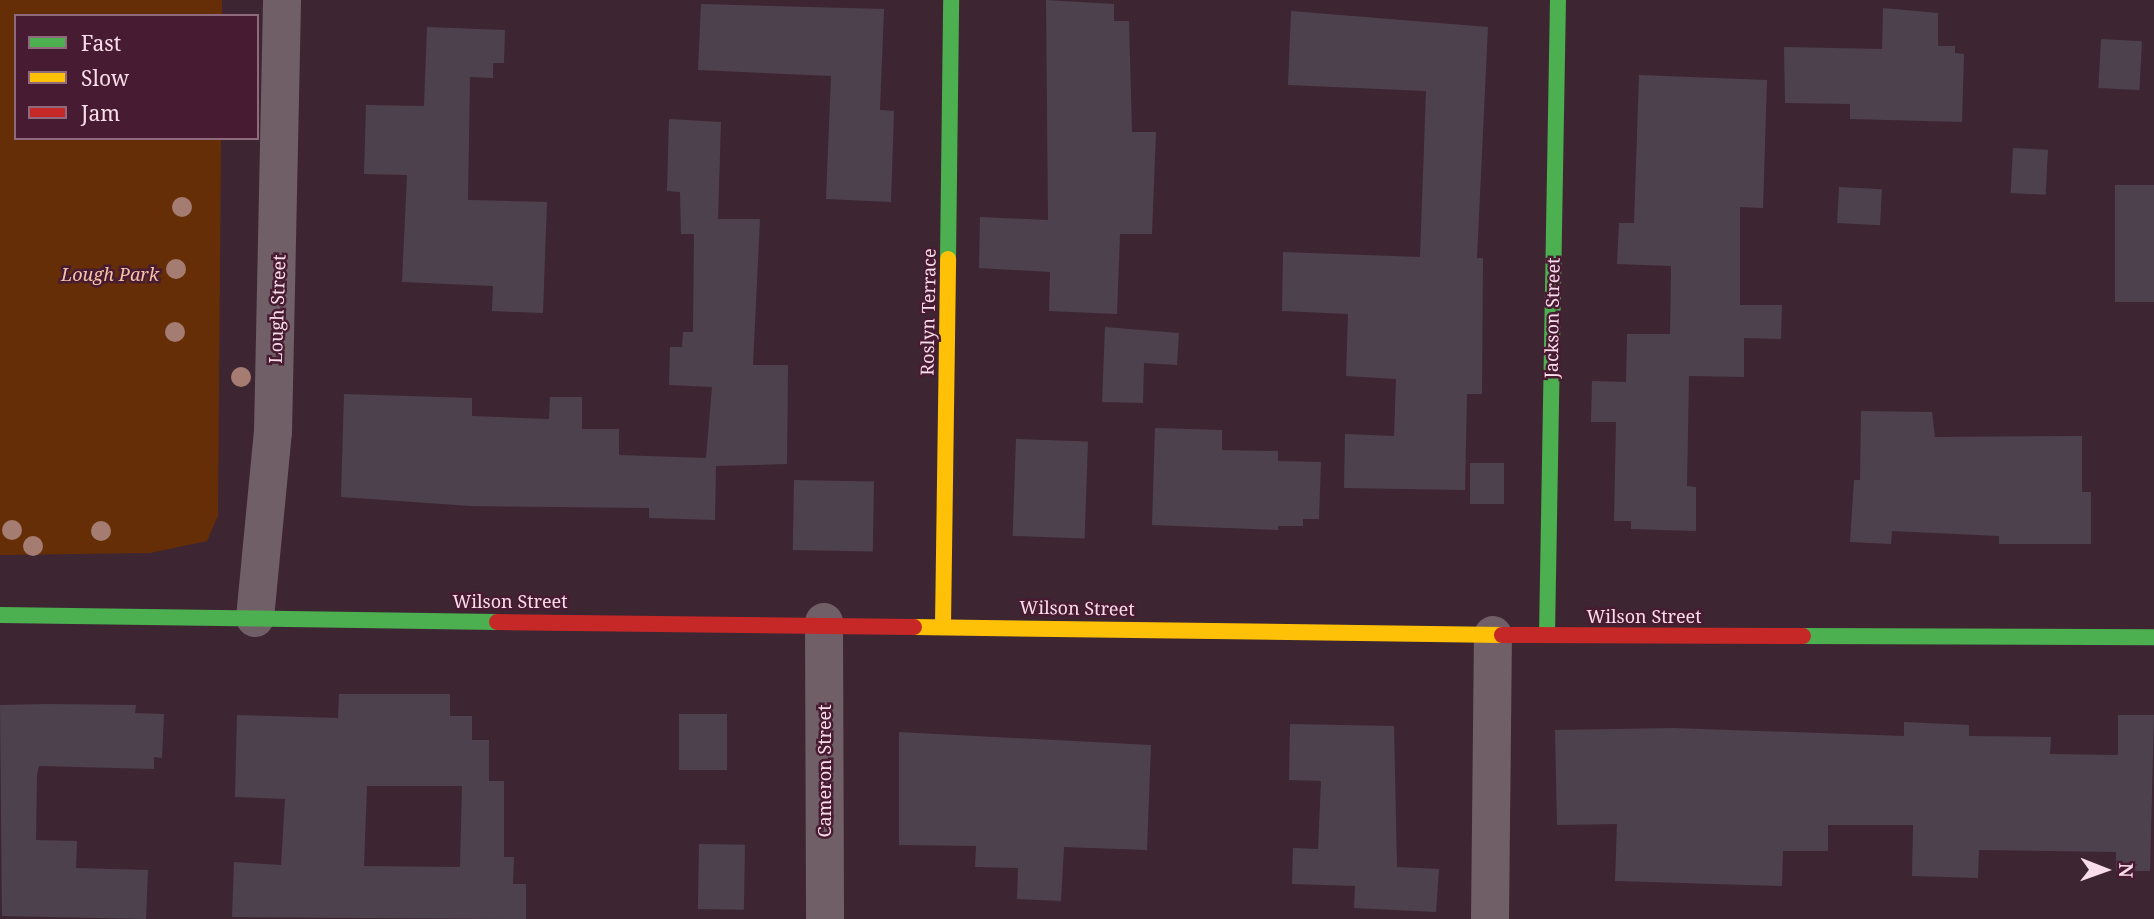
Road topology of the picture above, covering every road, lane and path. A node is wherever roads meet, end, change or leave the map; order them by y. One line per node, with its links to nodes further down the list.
1 (282, 0): 5 (street, Lough Street)
2 (951, 0): 7 (street, Roslyn Terrace)
3 (1558, 0): 9 (street, Jackson Street)
4 (0, 615): 5 (street, Wilson Street)
5 (255, 618): 6 (street, Wilson Street)
6 (824, 622): 7 (street, Wilson Street); 11 (street, Cameron Street)
7 (943, 625): 8 (street, Wilson Street)
8 (1493, 635): 9 (street, Wilson Street); 12 (street)
9 (1547, 635): 10 (street, Wilson Street)
10 (2154, 637)
11 (825, 919)
12 (1490, 919)

